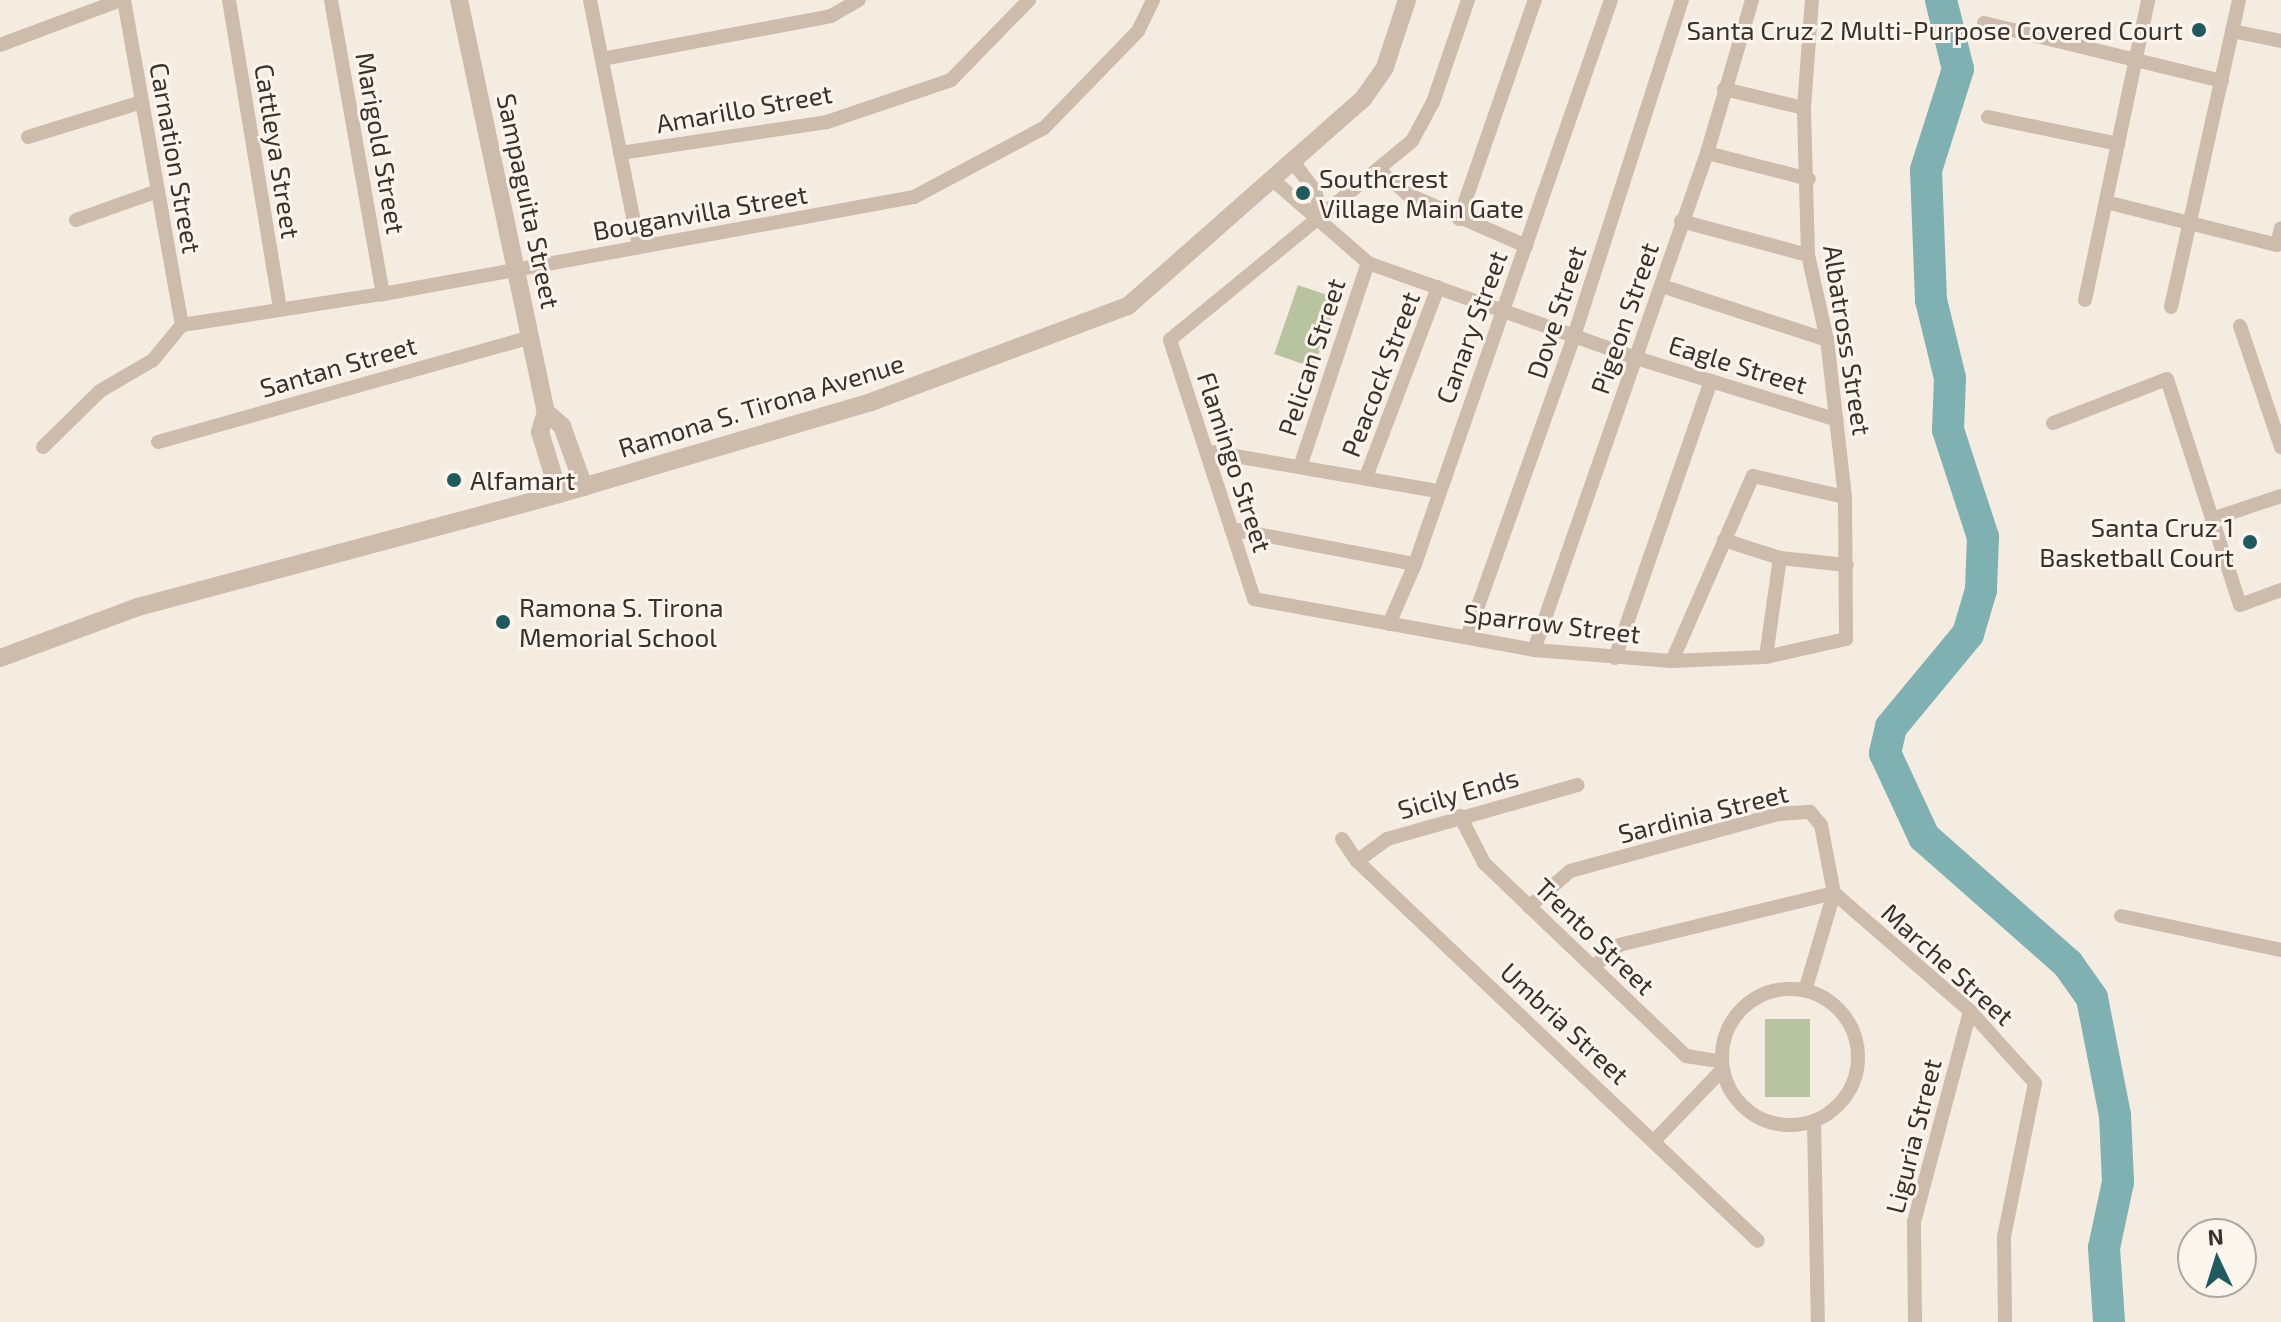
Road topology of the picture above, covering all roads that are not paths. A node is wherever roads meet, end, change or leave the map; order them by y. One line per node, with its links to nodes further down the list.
1 (123, 0): 21 (street); 26 (street, Carnation Street)
2 (229, 0): 55 (street, Cattleya Street)
3 (331, 0): 52 (street, Marigold Street)
4 (459, 0): 49 (street, Sampaguita Street)
5 (590, 0): 22 (street)
6 (859, 0): 22 (street)
7 (1029, 0): 31 (street, Amarillo Street)
8 (1153, 0): 46 (street, Bouganvilla Street)
9 (1407, 0): 33 (street, Ramona S. Tirona Avenue)
10 (1468, 0): 34 (street)
11 (1535, 0): 40 (street)
12 (1611, 0): 45 (street, Canary Street)
13 (1682, 0): 59 (street, Dove Street)
14 (1752, 0): 25 (street, Pigeon Street)
15 (1812, 0): 27 (street, Albatross Street)
16 (2148, 0): 23 (street)
17 (2239, 0): 19 (street)
18 (1984, 23): 23 (street)
19 (2232, 31): 20 (street); 24 (street)
20 (2281, 41)
21 (0, 45)
22 (602, 59): 31 (street)
23 (2135, 60): 24 (street); 30 (street)
24 (2222, 81): 43 (street)
25 (1724, 89): 27 (street); 32 (street, Pigeon Street)
26 (142, 102): 29 (street); 37 (street, Carnation Street)
27 (1804, 108): 35 (street, Albatross Street)
28 (1988, 117): 30 (street)
29 (28, 137)
30 (2118, 144): 38 (street)
31 (620, 153): 46 (street)
32 (1707, 153): 35 (street); 42 (street, Pigeon Street)
33 (1294, 163): 36 (street, Ramona S. Tirona Avenue); 39 (street, Eagle Street)
34 (1380, 171): 39 (street); 40 (street)
35 (1809, 179): 47 (street, Albatross Street)
36 (1273, 180): 39 (street, Eagle Street); 74 (street, Ramona S. Tirona Avenue)
37 (158, 191): 41 (street); 57 (street, Carnation Street)
38 (2106, 202): 43 (street); 53 (street)
39 (1323, 219): 48 (street, Eagle Street); 71 (street, Flamingo Street)
40 (1459, 219): 45 (street)
41 (76, 220)
42 (1681, 221): 47 (street); 50 (street, Pigeon Street)
43 (2190, 222): 44 (street); 54 (street)
44 (2281, 228)
45 (1526, 246): 56 (street, Canary Street)
46 (639, 247): 49 (street, Bouganvilla Street)
47 (1808, 255): 61 (street, Albatross Street)
48 (1368, 263): 51 (street, Eagle Street); 72 (street, Pelican Street)
49 (517, 270): 52 (street, Bouganvilla Street); 60 (street, Sampaguita Street)
50 (1662, 286): 61 (street); 62 (street, Pigeon Street)
51 (1438, 287): 56 (street, Eagle Street); 73 (street, Peacock Street)
52 (383, 294): 55 (street, Bouganvilla Street)
53 (2085, 300)
54 (2171, 307)
55 (280, 309): 57 (street, Bouganvilla Street)
56 (1502, 312): 59 (street, Eagle Street); 75 (street, Canary Street)
57 (182, 325): 69 (street)
58 (2240, 326): 64 (street)
59 (1574, 336): 62 (street, Eagle Street); 88 (street, Dove Street)
60 (531, 337): 65 (street, Sampaguita Street); 68 (street, Santan Street)
61 (1827, 340): 66 (street, Albatross Street)
62 (1636, 358): 63 (street, Eagle Street); 90 (street, Pigeon Street)
63 (1711, 381): 66 (street, Eagle Street); 93 (street)
64 (2274, 405): 70 (street)
65 (546, 412): 74 (street, Sampaguita Street); 76 (street, Sampaguita Street)
66 (1837, 420): 78 (street, Albatross Street)
67 (2053, 423): 79 (street)
68 (158, 442)
69 (43, 447)
70 (2281, 447)
71 (1206, 451): 72 (street); 80 (street, Flamingo Street)
72 (1300, 467): 73 (street)
73 (1366, 477): 75 (street)
74 (584, 487): 76 (street, Ramona S. Tirona Avenue)
75 (1438, 491): 83 (street, Canary Street)
76 (559, 494): 92 (street, Ramona S. Tirona Avenue)
77 (2281, 496): 79 (street)
78 (1845, 497): 81 (street); 84 (street, Albatross Street)
79 (2212, 519): 85 (street)
80 (1231, 529): 83 (street); 86 (street, Flamingo Street)
81 (1724, 540): 82 (street); 94 (street)
82 (1780, 558): 84 (street); 91 (street)
83 (1415, 564): 87 (street, Canary Street)
84 (1847, 565): 89 (street, Albatross Street)
85 (2281, 590)
86 (1254, 599): 87 (street, Sparrow Street)
87 (1389, 624): 88 (street, Sparrow Street)
88 (1467, 637): 90 (street, Sparrow Street)
89 (1846, 639): 91 (street, Sparrow Street)
90 (1534, 650): 93 (street, Sparrow Street)
91 (1766, 657): 94 (street, Sparrow Street)
92 (0, 658)
93 (1615, 658): 94 (street, Sparrow Street)
94 (1672, 661)
95 (1578, 785): 96 (street, Sicily Ends)
96 (1460, 816): 98 (street, Sicily Ends); 100 (street, Trento Street)
97 (1342, 839): 98 (street, Umbria Street)
98 (1357, 861): 108 (street, Umbria Street)
99 (1834, 893): 100 (street, Sardinia Street); 103 (street); 104 (street, Sardinia Street); 105 (street, Marche Street)
100 (1529, 907): 103 (street, Trento Street)
101 (2121, 916): 102 (street)
102 (2281, 950)
103 (1593, 967): 106 (street, Trento Street)
104 (1805, 991): 106 (street); 107 (street)
105 (1970, 1011): 111 (street, Liguria Street); 112 (street, Marche Street)
106 (1722, 1066): 107 (street); 108 (street)
107 (1814, 1121): 110 (street)
108 (1655, 1140): 109 (street, Umbria Street)
109 (1758, 1241)
110 (1818, 1322)
111 (1915, 1322)
112 (2005, 1322)

